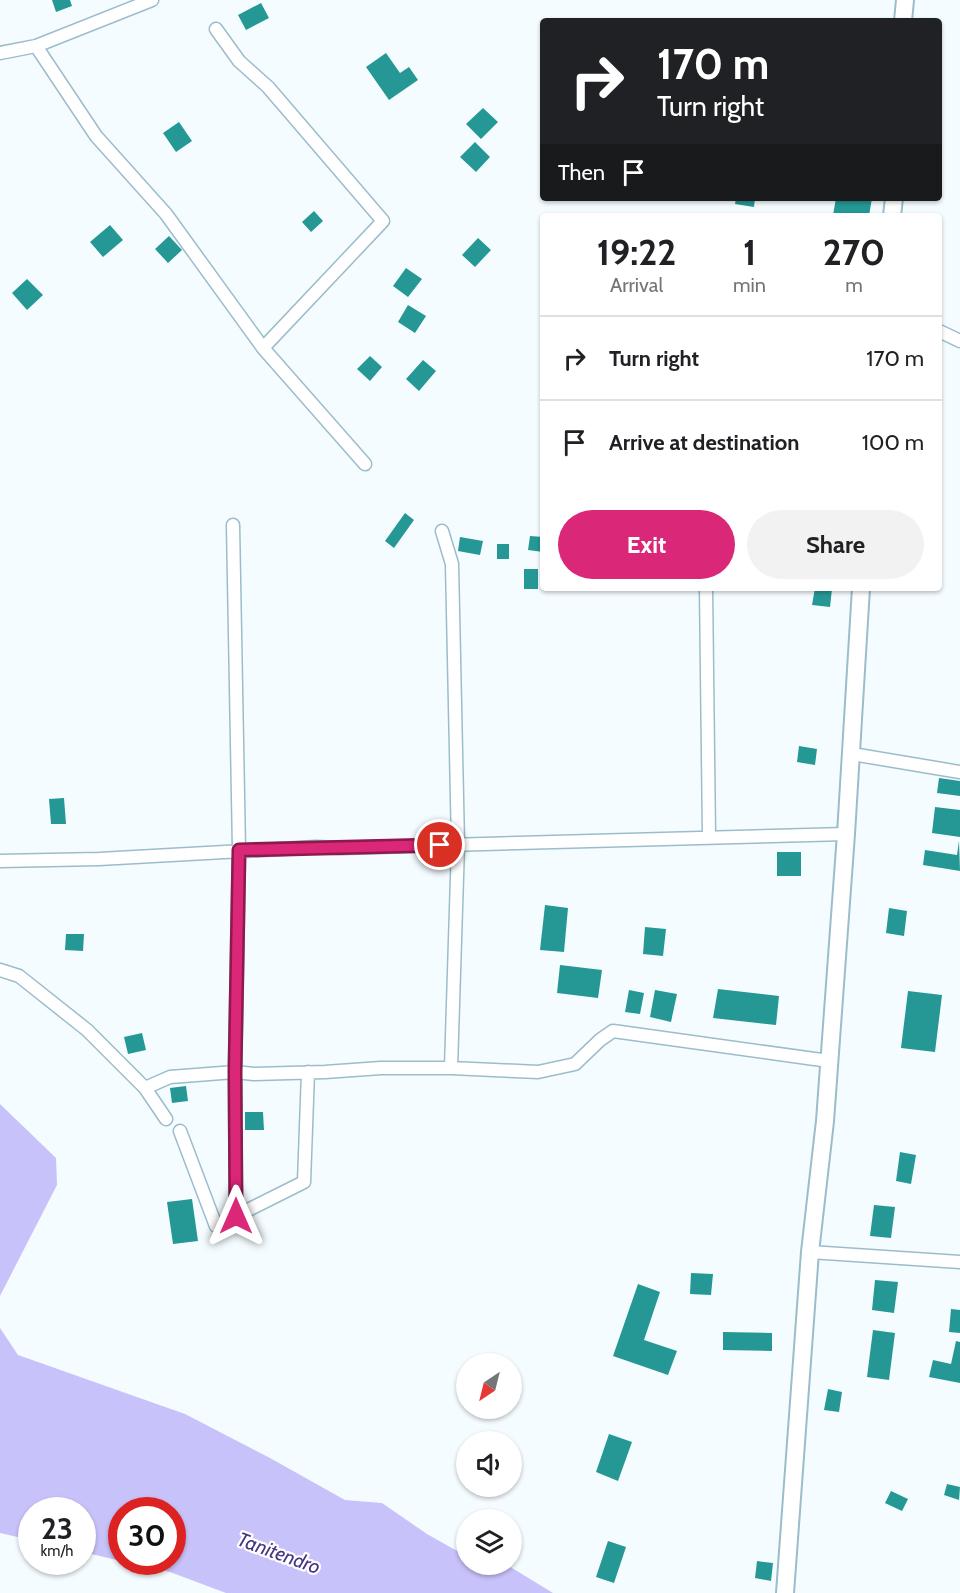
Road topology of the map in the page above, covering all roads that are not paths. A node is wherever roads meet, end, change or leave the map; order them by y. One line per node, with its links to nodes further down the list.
1 (152, 0): 5 (street)
2 (905, 0): 3 (main road)
3 (903, 18)
4 (216, 29): 9 (street)
5 (36, 46): 6 (street); 9 (street)
6 (0, 54)
7 (942, 332): 8 (street)
8 (960, 341)
9 (263, 348): 10 (street)
10 (365, 464)
11 (233, 525): 20 (street)
12 (442, 531): 19 (street)
13 (706, 591): 18 (street)
14 (861, 591): 15 (main road)
15 (852, 754): 16 (street); 17 (main road)
16 (960, 772)
17 (846, 834): 18 (street); 23 (main road)
18 (710, 837): 19 (street)
19 (458, 845): 20 (street); 24 (street)
20 (239, 850): 21 (street); 25 (street)
21 (0, 861)
22 (0, 970): 27 (street)
23 (829, 1061): 24 (street); 31 (main road)
24 (451, 1068): 26 (street)
25 (235, 1072): 26 (street); 27 (street); 30 (street)
26 (308, 1072): 30 (street)
27 (146, 1088): 28 (street)
28 (166, 1119)
29 (180, 1131): 30 (street)
30 (236, 1216)
31 (810, 1252): 32 (street); 33 (main road)
32 (960, 1262)
33 (785, 1593)

